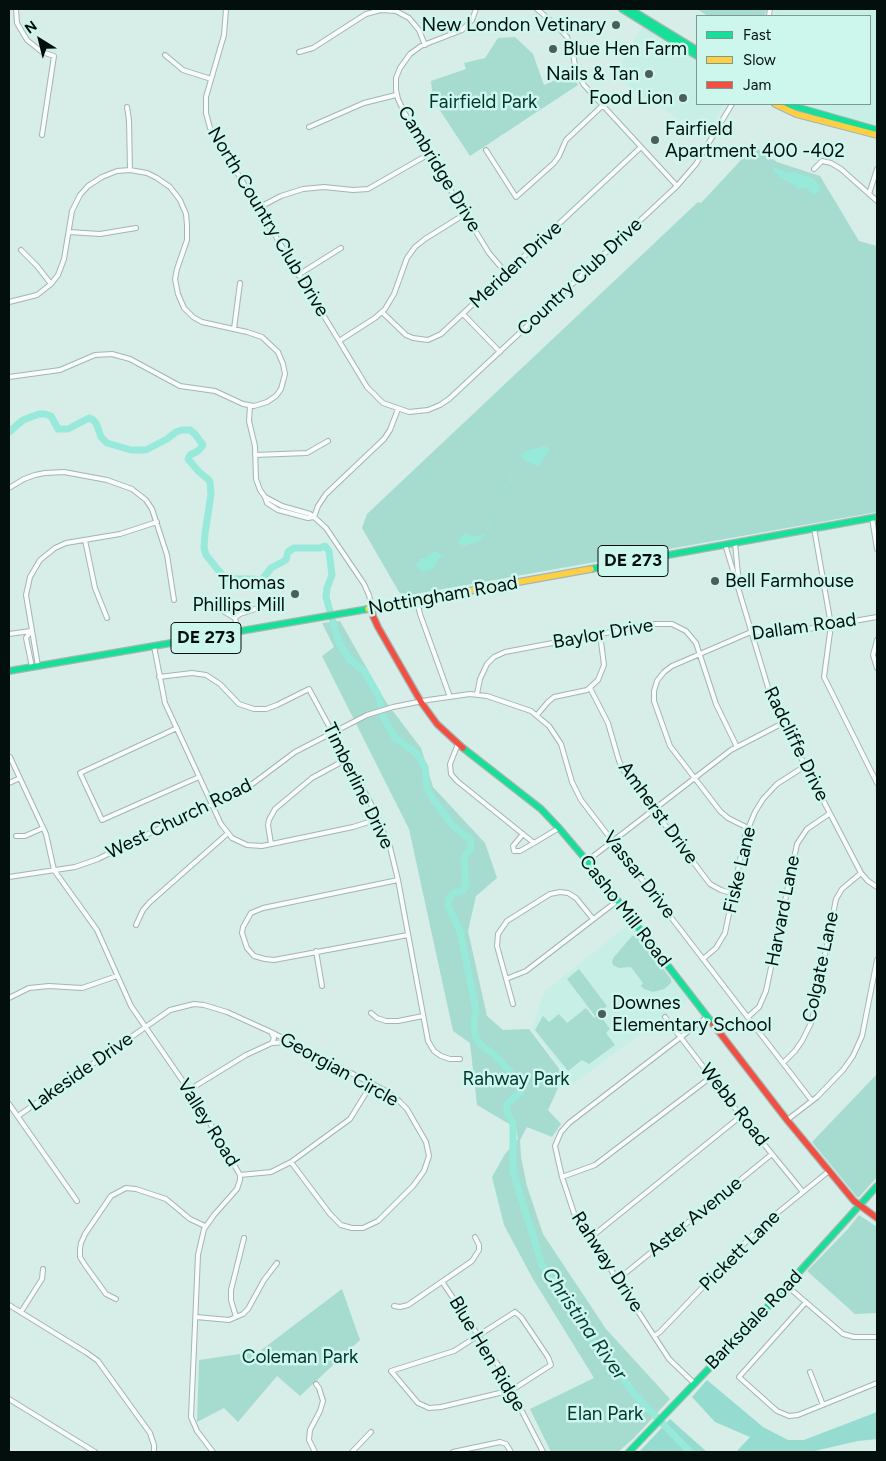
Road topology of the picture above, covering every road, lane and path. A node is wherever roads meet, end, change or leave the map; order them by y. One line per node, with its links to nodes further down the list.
1 (16, 9): 21 (street)
2 (226, 9): 12 (street, North Country Club Drive)
3 (476, 9): 7 (street, Cambridge Drive)
4 (537, 9): 17 (street)
5 (622, 9): 11 (main road)
6 (630, 9): 8 (main road)
7 (425, 45): 9 (street); 13 (street, Cambridge Drive)
8 (696, 49)
9 (299, 52)
10 (165, 55): 12 (street)
11 (696, 55)
12 (211, 80): 32 (street, North Country Club Drive)
13 (396, 95): 19 (street); 25 (street, Cambridge Drive)
14 (731, 105): 29 (street, Country Club Drive)
15 (777, 105): 22 (main road)
16 (789, 105): 20 (main road)
17 (602, 106): 23 (street); 24 (street)
18 (127, 107): 28 (street)
19 (309, 127)
20 (877, 130)
21 (42, 135)
22 (877, 135)
23 (641, 147): 29 (street); 38 (street, Meriden Drive)
24 (486, 150)
25 (429, 154): 32 (street); 33 (street, Cambridge Drive)
26 (814, 169): 30 (street)
27 (877, 169): 30 (street)
28 (130, 170): 35 (street); 45 (street)
29 (677, 186): 47 (street, Country Club Drive)
30 (869, 194): 31 (street)
31 (877, 201)
32 (258, 208): 39 (street, North Country Club Drive)
33 (465, 214): 38 (street, Cambridge Drive); 43 (street)
34 (136, 228): 35 (street)
35 (68, 232): 41 (street)
36 (341, 248): 39 (street)
37 (21, 250): 41 (street)
38 (506, 273): 44 (street, Meriden Drive)
39 (298, 274): 46 (street, North Country Club Drive)
40 (240, 283): 45 (street)
41 (51, 284): 42 (street)
42 (9, 302)
43 (382, 312): 44 (street, Meriden Drive); 46 (street)
44 (463, 314): 47 (street)
45 (234, 329): 49 (street)
46 (339, 341): 50 (street, North Country Club Drive)
47 (500, 352): 50 (street, Country Club Drive)
48 (9, 377): 49 (street)
49 (250, 406): 52 (street)
50 (398, 410): 55 (street)
51 (328, 441): 52 (street)
52 (255, 455): 55 (street)
53 (9, 488): 56 (street)
54 (874, 517): 57 (main road, Nottingham Road / DE 273); 61 (street)
55 (314, 518): 67 (street)
56 (157, 522): 58 (street); 63 (street)
57 (814, 528): 59 (main road, Nottingham Road / DE 273); 71 (street)
58 (85, 540): 69 (street); 72 (street)
59 (735, 542): 60 (main road, Nottingham Road / DE 273); 62 (street, Radcliffe Drive)
60 (725, 544): 62 (street, Radcliffe Drive); 64 (main road, Nottingham Road / DE 273)
61 (877, 549)
62 (740, 588): 74 (street, Radcliffe Drive)
63 (174, 600)
64 (417, 601): 67 (main road, Nottingham Road / DE 273); 86 (street)
65 (214, 606): 70 (street)
66 (280, 607): 70 (street)
67 (372, 609): 73 (main road, Nottingham Road / DE 273); 87 (main road, Casho Mill Road)
68 (877, 617): 71 (street, Dallam Road)
69 (107, 618)
70 (235, 618): 73 (street)
71 (831, 625): 74 (street, Dallam Road); 101 (street)
72 (31, 631): 75 (street); 80 (street)
73 (238, 632): 78 (main road, Nottingham Road / DE 273)
74 (751, 632): 79 (street, Dallam Road); 89 (street, Radcliffe Drive)
75 (9, 634)
76 (600, 634): 79 (street, Baylor Drive); 84 (street); 85 (street, Baylor Drive)
77 (877, 640): 81 (street)
78 (154, 646): 80 (main road, Nottingham Road / DE 273); 83 (street)
79 (701, 654): 93 (street, Baylor Drive); 99 (street, Dallam Road)
80 (35, 666): 82 (main road, Nottingham Road / DE 273)
81 (877, 668)
82 (9, 671)
83 (159, 677): 90 (street); 91 (street, Timberline Drive)
84 (590, 688): 88 (street); 103 (street, Amherst Drive)
85 (476, 694): 86 (street, Vassar Drive); 88 (street, Vassar Drive)
86 (450, 697): 87 (street, West Church Road)
87 (421, 702): 91 (street, West Church Road); 92 (main road, Casho Mill Road)
88 (537, 715): 112 (street, Vassar Drive)
89 (783, 723): 93 (street); 96 (street, Radcliffe Drive)
90 (177, 728): 97 (street); 97 (street)
91 (332, 732): 95 (street, Timberline Drive); 102 (street, West Church Road)
92 (458, 744): 107 (main road, Casho Mill Road); 110 (street)
93 (737, 746): 99 (street)
94 (10, 757): 98 (street)
95 (347, 759): 105 (street, Timberline Drive); 114 (street)
96 (805, 766): 104 (street, Radcliffe Drive); 108 (street, Fiske Lane)
97 (199, 777): 102 (street)
98 (20, 778): 100 (street); 106 (street)
99 (694, 779): 103 (street); 108 (street, Dallam Road)
100 (9, 783)
101 (877, 783)
102 (212, 805): 109 (street); 116 (street, West Church Road)
103 (654, 810): 112 (street); 121 (street, Amherst Drive)
104 (830, 814): 117 (street, Radcliffe Drive); 138 (street, Harvard Lane)
105 (378, 819): 114 (street); 119 (street, Timberline Drive)
106 (43, 828): 111 (street); 116 (street)
107 (559, 828): 113 (street); 115 (main road, Casho Mill Road)
108 (748, 828): 121 (street, Fiske Lane)
109 (227, 834): 114 (street); 124 (street)
110 (523, 834): 113 (street); 113 (street)
111 (16, 836)
112 (613, 841): 115 (street); 127 (street, Vassar Drive)
113 (534, 843)
114 (270, 844)
115 (587, 861): 122 (main road, Casho Mill Road)
116 (54, 870): 118 (street, West Church Road); 129 (street, Valley Road)
117 (861, 873): 120 (street, Radcliffe Drive); 145 (street, Colgate Lane)
118 (9, 878)
119 (398, 880): 125 (street, Timberline Drive); 126 (street)
120 (877, 887)
121 (734, 894): 127 (street, Fiske Lane)
122 (617, 901): 123 (street); 137 (main road, Casho Mill Road)
123 (593, 919): 130 (street); 130 (street)
124 (136, 925)
125 (408, 935): 126 (street); 135 (street, Timberline Drive)
126 (316, 951): 131 (street)
127 (703, 959): 138 (street, Vassar Drive)
128 (877, 960): 149 (street)
129 (117, 976): 132 (street); 139 (street, Valley Road)
130 (506, 979): 133 (street)
131 (322, 986)
132 (9, 998)
133 (513, 1004)
134 (371, 1013): 135 (street)
135 (423, 1016): 144 (street, Timberline Drive)
136 (665, 1017): 141 (street, Webb Road)
137 (707, 1017): 141 (street, Rahway Drive); 153 (main road, Casho Mill Road)
138 (748, 1017): 145 (street, Vassar Drive)
139 (145, 1027): 140 (street, Georgian Circle); 148 (street, Valley Road); 151 (street, Lakeside Drive)
140 (271, 1032): 142 (street, Georgian Circle); 143 (street)
141 (681, 1037): 146 (street, Webb Road); 158 (street, Rahway Drive)
142 (290, 1042): 143 (street); 147 (street, Georgian Circle)
143 (272, 1044): 148 (street)
144 (460, 1059)
145 (783, 1062): 149 (street, Vassar Drive)
146 (711, 1077): 152 (street, Webb Road); 158 (street)
147 (371, 1085): 155 (street); 155 (street, Georgian Circle)
148 (189, 1090): 157 (street, Valley Road)
149 (812, 1101): 153 (street)
150 (9, 1104): 151 (street)
151 (18, 1116): 161 (street)
152 (741, 1116): 154 (street, Webb Road); 167 (street)
153 (787, 1120): 156 (main road, Casho Mill Road)
154 (772, 1154): 160 (street, Webb Road); 170 (street, Aster Avenue)
155 (291, 1162): 157 (street)
156 (829, 1171): 160 (street, Pickett Lane); 162 (main road, Casho Mill Road)
157 (240, 1175): 164 (street, Valley Road)
158 (562, 1177): 167 (street, Rahway Drive)
159 (877, 1186): 162 (main road, Barksdale Road)
160 (803, 1192): 181 (street, Pickett Lane)
161 (77, 1201)
162 (859, 1206): 163 (main road, Casho Mill Road); 172 (main road, Barksdale Road)
163 (877, 1218)
164 (206, 1226): 173 (street); 178 (street, Valley Road)
165 (475, 1237): 171 (street)
166 (244, 1238): 179 (street)
167 (590, 1238): 170 (street, Rahway Drive)
168 (277, 1263): 179 (street)
169 (43, 1269): 177 (street)
170 (617, 1280): 181 (street, Rahway Drive)
171 (443, 1283): 176 (street); 180 (street, Blue Hen Ridge)
172 (787, 1286): 174 (street); 184 (main road, Barksdale Road)
173 (116, 1300)
174 (806, 1302): 182 (street); 189 (street)
175 (9, 1305): 177 (street)
176 (394, 1306)
177 (21, 1312): 192 (street)
178 (196, 1317): 179 (street); 193 (street, Valley Road)
179 (236, 1317)
180 (479, 1336): 187 (street, Blue Hen Ridge); 187 (street); 187 (street)
181 (654, 1336): 184 (street, Rahway Drive)
182 (877, 1337)
183 (810, 1372): 189 (street)
184 (694, 1383): 199 (main road, Barksdale Road)
185 (877, 1383): 189 (street)
186 (316, 1384): 194 (street)
187 (512, 1390): 198 (street, Blue Hen Ridge)
188 (9, 1399): 191 (street)
189 (823, 1405)
190 (371, 1432): 195 (street)
191 (95, 1452)
192 (154, 1452)
193 (212, 1452)
194 (315, 1452)
195 (352, 1452)
196 (453, 1452): 197 (street)
197 (511, 1452)
198 (543, 1452)
199 (629, 1452)

